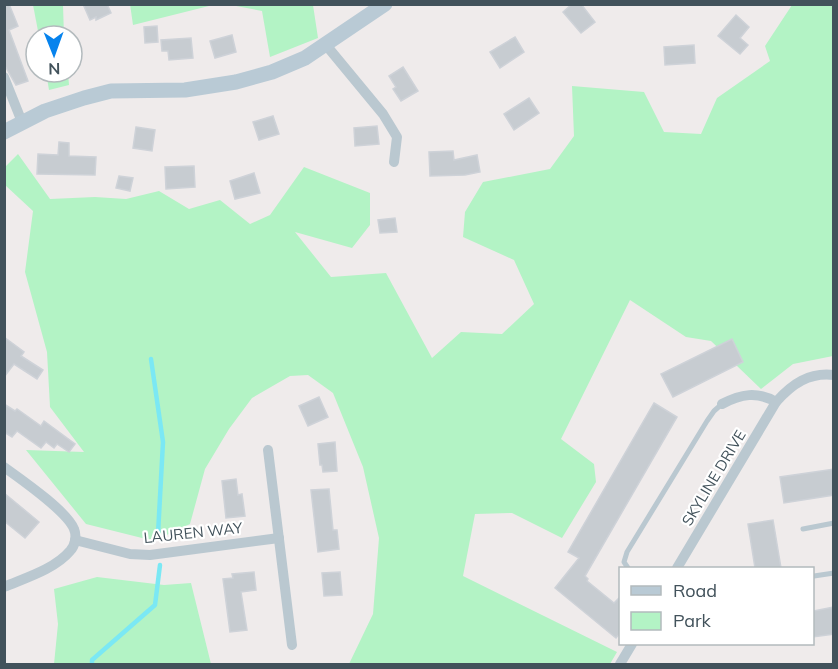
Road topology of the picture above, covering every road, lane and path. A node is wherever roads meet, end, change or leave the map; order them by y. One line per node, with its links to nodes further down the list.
1 (385, 4): 2 (street)
2 (326, 45): 4 (street); 6 (street)
3 (4, 77): 4 (street)
4 (22, 122): 5 (street)
5 (4, 132)
6 (394, 162)
7 (834, 375): 8 (street, SKYLINE DRIVE)
8 (776, 402): 9 (street); 17 (street, SKYLINE DRIVE)
9 (722, 404): 16 (lane)
10 (268, 450): 14 (street)
11 (4, 467): 15 (street)
12 (834, 523): 13 (lane)
13 (803, 529)
14 (279, 538): 15 (street, LAUREN WAY); 21 (street)
15 (75, 540): 20 (street)
16 (627, 567)
17 (678, 567)
18 (834, 573): 19 (lane)
19 (814, 576)
20 (4, 588)
21 (292, 645)
22 (631, 645): 23 (street)
23 (620, 664)

